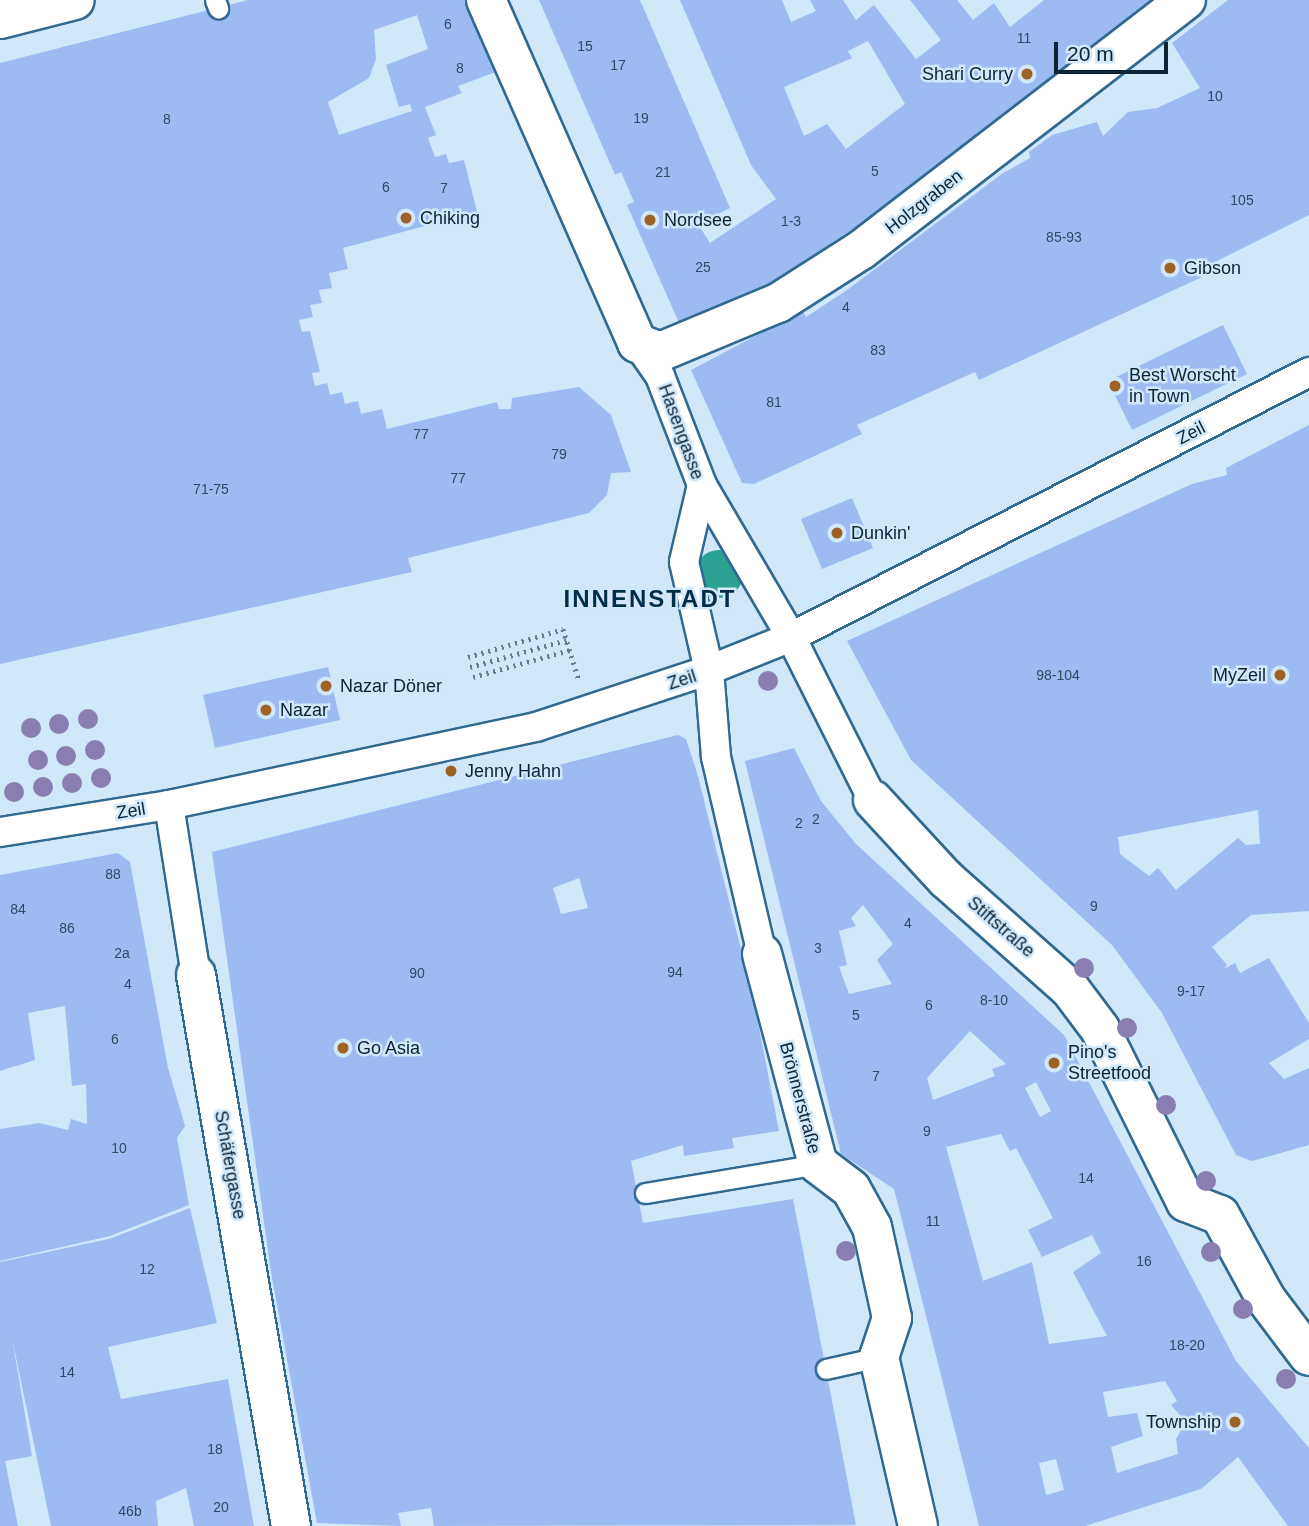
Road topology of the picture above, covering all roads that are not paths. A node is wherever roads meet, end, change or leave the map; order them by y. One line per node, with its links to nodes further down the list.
1 (75, 0): 4 (street)
2 (486, 0): 5 (street, Hasengasse)
3 (1186, 0): 5 (street, Holzgraben)
4 (0, 19)
5 (637, 343): 7 (street, Hasengasse)
6 (1309, 372): 8 (street, Zeil)
7 (702, 485): 8 (street, Stiftstraße); 9 (street, Hasengasse)
8 (792, 637): 9 (street, Zeil); 10 (street, Stiftstraße)
9 (709, 670): 11 (street, Zeil); 13 (street, Hasengasse)
10 (873, 800): 17 (street, Stiftstraße)
11 (169, 805): 12 (street, Zeil); 14 (street, Schäfergasse)
12 (0, 832)
13 (760, 945): 15 (street, Brönnerstraße)
14 (196, 975): 20 (street, Schäfergasse)
15 (818, 1164): 16 (lane); 18 (street, Brönnerstraße)
16 (645, 1193)
17 (1309, 1356)
18 (879, 1357): 19 (lane); 21 (street)
19 (826, 1369)
20 (291, 1526)
21 (918, 1526)

